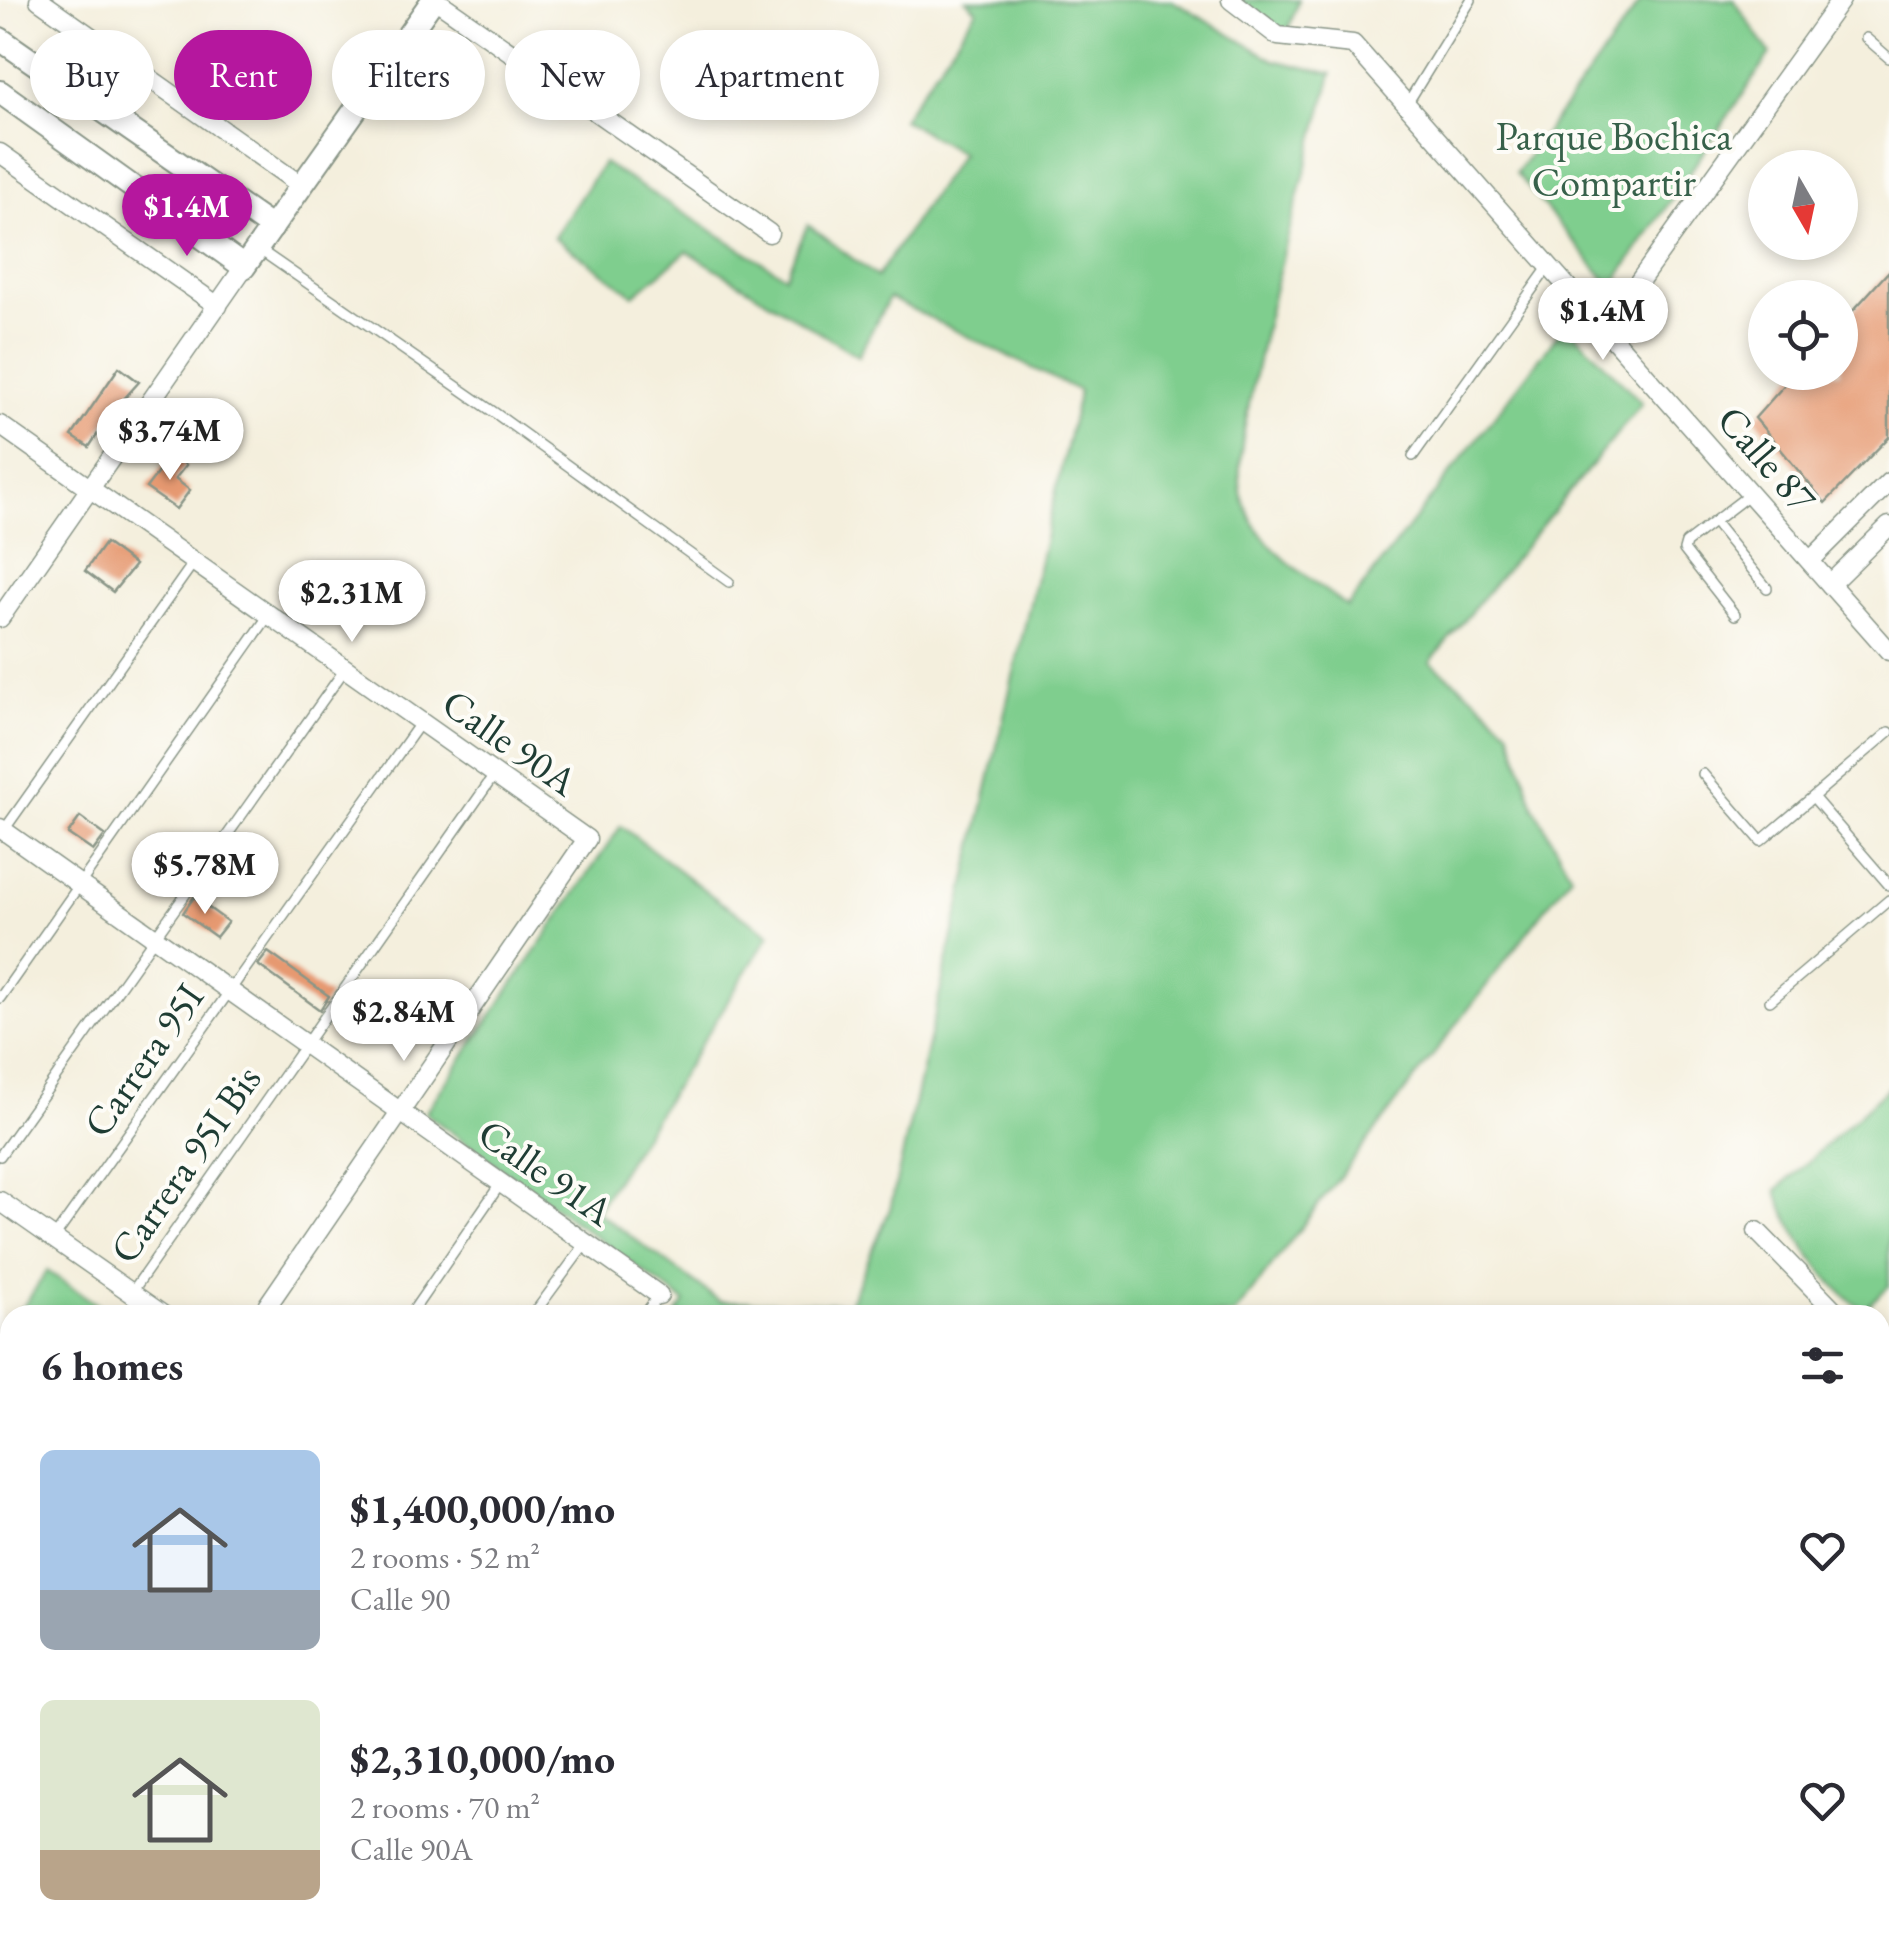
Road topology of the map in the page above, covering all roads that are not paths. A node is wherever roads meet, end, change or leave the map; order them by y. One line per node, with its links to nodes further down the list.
1 (38, 0): 12 (street)
2 (435, 0): 12 (main road); 14 (street)
3 (1232, 0): 10 (street, Calle 87)
4 (1471, 0): 10 (lane)
5 (1841, 0): 18 (street)
6 (1866, 38): 8 (lane)
7 (0, 39): 13 (main road)
8 (1889, 58)
9 (0, 92): 15 (main road)
10 (1406, 105): 16 (street, Calle 87)
11 (0, 153): 17 (street)
12 (302, 186): 13 (main road)
13 (272, 228): 15 (main road)
14 (769, 233)
15 (251, 258): 17 (street); 28 (lane)
16 (1549, 266): 18 (street, Calle 87); 20 (lane)
17 (218, 306): 22 (street)
18 (1605, 329): 23 (street, Calle 87)
19 (0, 424): 22 (street, Calle 90A)
20 (1413, 456)
21 (1889, 482): 26 (street)
22 (90, 488): 27 (street, Calle 90A); 33 (street)
23 (1750, 494): 24 (lane); 26 (street, Calle 87)
24 (1714, 522): 30 (lane); 32 (lane)
25 (1889, 526): 29 (street)
26 (1810, 561): 29 (street, Calle 87)
27 (194, 562): 31 (street, Calle 90A); 41 (lane)
28 (730, 582)
29 (1830, 584): 34 (street, Calle 87)
30 (1767, 588)
31 (269, 615): 35 (street, Calle 90A); 42 (lane)
32 (1736, 615)
33 (0, 618)
34 (1889, 651)
35 (345, 668): 36 (street, Calle 90A); 45 (lane)
36 (421, 722): 38 (street, Calle 90A); 46 (lane, Carrera 95I)
37 (1889, 732): 40 (lane)
38 (494, 774): 49 (lane, Carrera 95I Bis); 50 (street, Calle 90A)
39 (1703, 774): 40 (lane)
40 (1813, 796): 43 (lane)
41 (1, 832): 42 (street, Calle 91A)
42 (80, 884): 45 (street, Calle 91A); 47 (lane)
43 (1889, 885)
44 (1889, 900): 48 (lane)
45 (154, 938): 46 (street, Calle 91A); 51 (lane)
46 (230, 991): 49 (street, Calle 91A); 55 (lane, Carrera 95I)
47 (0, 998)
48 (1770, 1000)
49 (306, 1044): 50 (street, Calle 91A); 57 (lane, Carrera 95I Bis)
50 (400, 1112): 52 (street, Calle 91A); 60 (street)
51 (0, 1156)
52 (501, 1183): 56 (street, Calle 91A); 61 (lane)
53 (0, 1200): 55 (street)
54 (1757, 1231): 64 (street)
55 (54, 1238): 57 (street)
56 (586, 1243): 58 (street, Calle 91A); 62 (lane)
57 (132, 1293): 59 (street)
58 (659, 1294): 63 (lane)
59 (149, 1305)
60 (268, 1305)
61 (417, 1305)
62 (540, 1305)
63 (651, 1305)
64 (1828, 1305)

